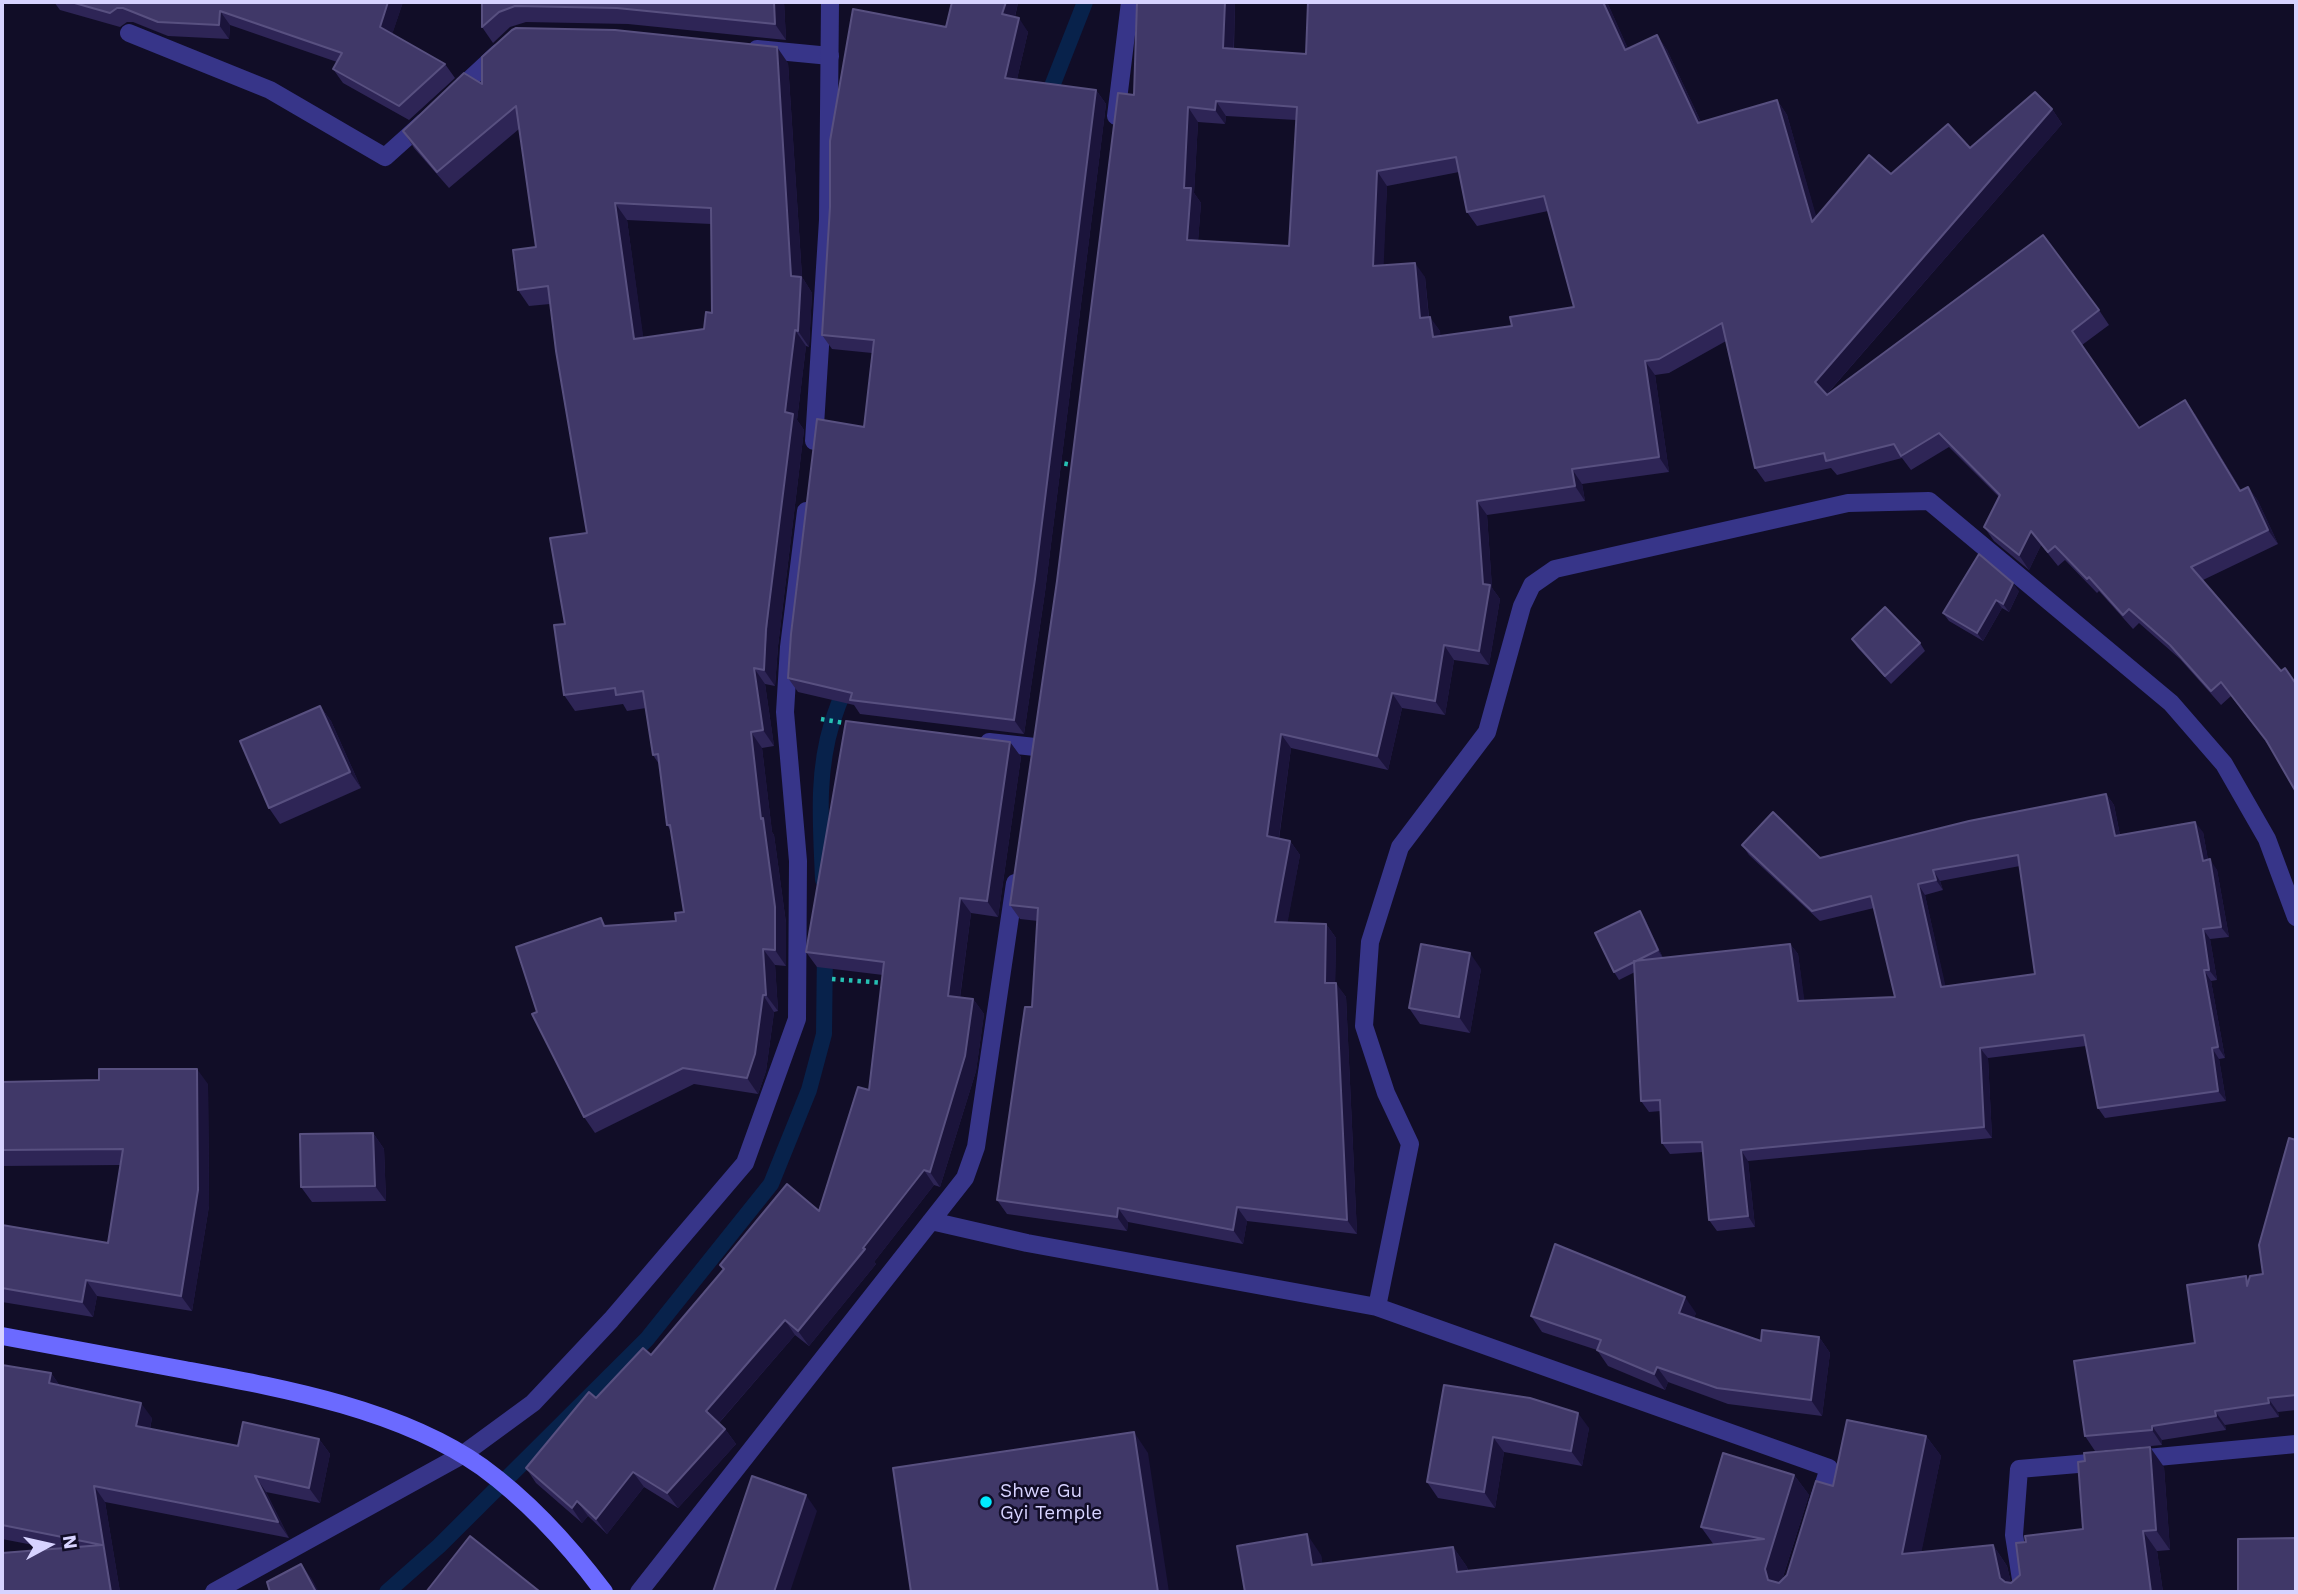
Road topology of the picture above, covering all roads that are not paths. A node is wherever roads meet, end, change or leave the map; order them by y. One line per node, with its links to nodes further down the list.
1 (830, 2): 6 (street)
2 (1130, 2): 7 (street)
3 (129, 33): 4 (street)
4 (506, 46)
5 (735, 46): 6 (street)
6 (830, 56): 8 (street)
7 (1113, 138)
8 (811, 463)
9 (808, 489): 18 (street)
10 (967, 739): 11 (street)
11 (1034, 748)
12 (1016, 872): 14 (street)
13 (2296, 917): 15 (street)
14 (931, 1221): 15 (street); 22 (street)
15 (1377, 1307): 19 (street)
16 (2, 1336): 18 (street)
17 (2296, 1444): 23 (street)
18 (461, 1455): 20 (street); 21 (street)
19 (1813, 1518)
20 (214, 1592)
21 (604, 1592)
22 (639, 1592)
23 (2023, 1592)

